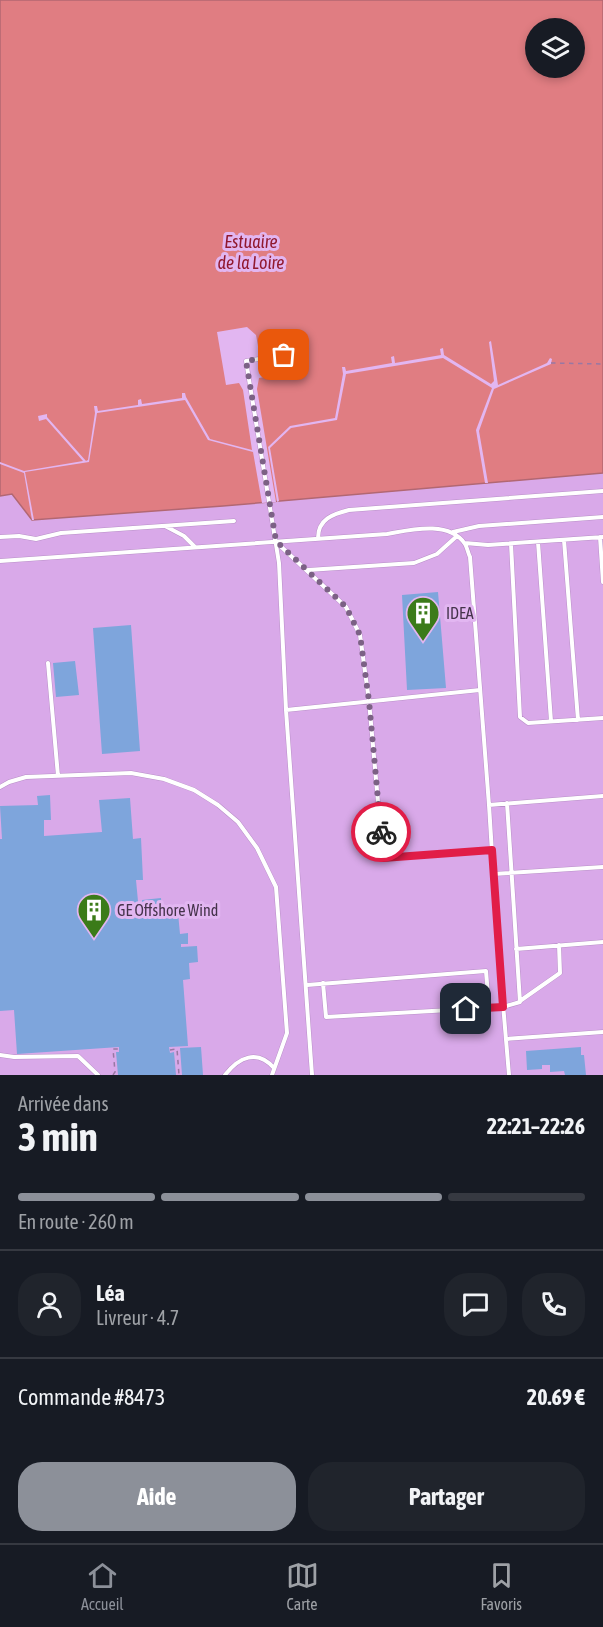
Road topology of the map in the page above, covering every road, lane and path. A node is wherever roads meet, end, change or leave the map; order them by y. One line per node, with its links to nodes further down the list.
1 (283, 344): 14 (lane)
2 (551, 363): 3 (path)
3 (603, 364)
4 (603, 491): 12 (lane)
5 (603, 517): 8 (lane)
6 (234, 521): 7 (lane)
7 (165, 526): 10 (lane); 18 (lane)
8 (452, 532): 9 (lane); 12 (lane)
9 (457, 536): 16 (lane); 20 (lane)
10 (0, 537)
11 (602, 537): 13 (lane); 21 (lane)
12 (318, 538): 14 (lane)
13 (564, 540): 15 (lane); 27 (lane)
14 (276, 541): 18 (lane); 20 (lane); 25 (lane)
15 (538, 542): 17 (lane); 28 (lane)
16 (465, 543): 17 (lane); 23 (lane)
17 (511, 544): 28 (lane)
18 (195, 547): 19 (lane)
19 (0, 561)
20 (308, 570): 24 (lane)
21 (603, 582)
22 (48, 663): 29 (lane)
23 (480, 690): 24 (lane); 33 (lane)
24 (369, 701): 25 (lane); 34 (lane)
25 (286, 710): 42 (lane)
26 (603, 718): 27 (lane)
27 (578, 720): 28 (lane)
28 (551, 721)
29 (58, 776): 30 (lane); 51 (lane)
30 (0, 787)
31 (603, 796): 32 (lane)
32 (507, 803): 33 (lane); 36 (lane)
33 (489, 805): 34 (lane)
34 (492, 850): 37 (lane)
35 (603, 867): 36 (lane)
36 (512, 873): 37 (lane); 40 (lane)
37 (493, 874): 44 (lane)
38 (603, 942): 39 (lane)
39 (560, 945): 40 (lane); 43 (lane)
40 (516, 949): 43 (lane)
41 (323, 983): 42 (lane); 45 (lane); 45 (lane)
42 (307, 985): 57 (lane)
43 (520, 1002): 44 (lane)
44 (503, 1007): 45 (lane); 47 (lane)
45 (489, 1008)
46 (603, 1032): 47 (lane)
47 (506, 1039): 58 (lane)
48 (119, 1049): 52 (path)
49 (170, 1050): 54 (path)
50 (0, 1054): 53 (lane)
51 (275, 1068): 55 (lane); 56 (lane)
52 (115, 1074)
53 (98, 1075)
54 (179, 1075)
55 (225, 1075)
56 (272, 1075)
57 (312, 1075)
58 (509, 1075)

